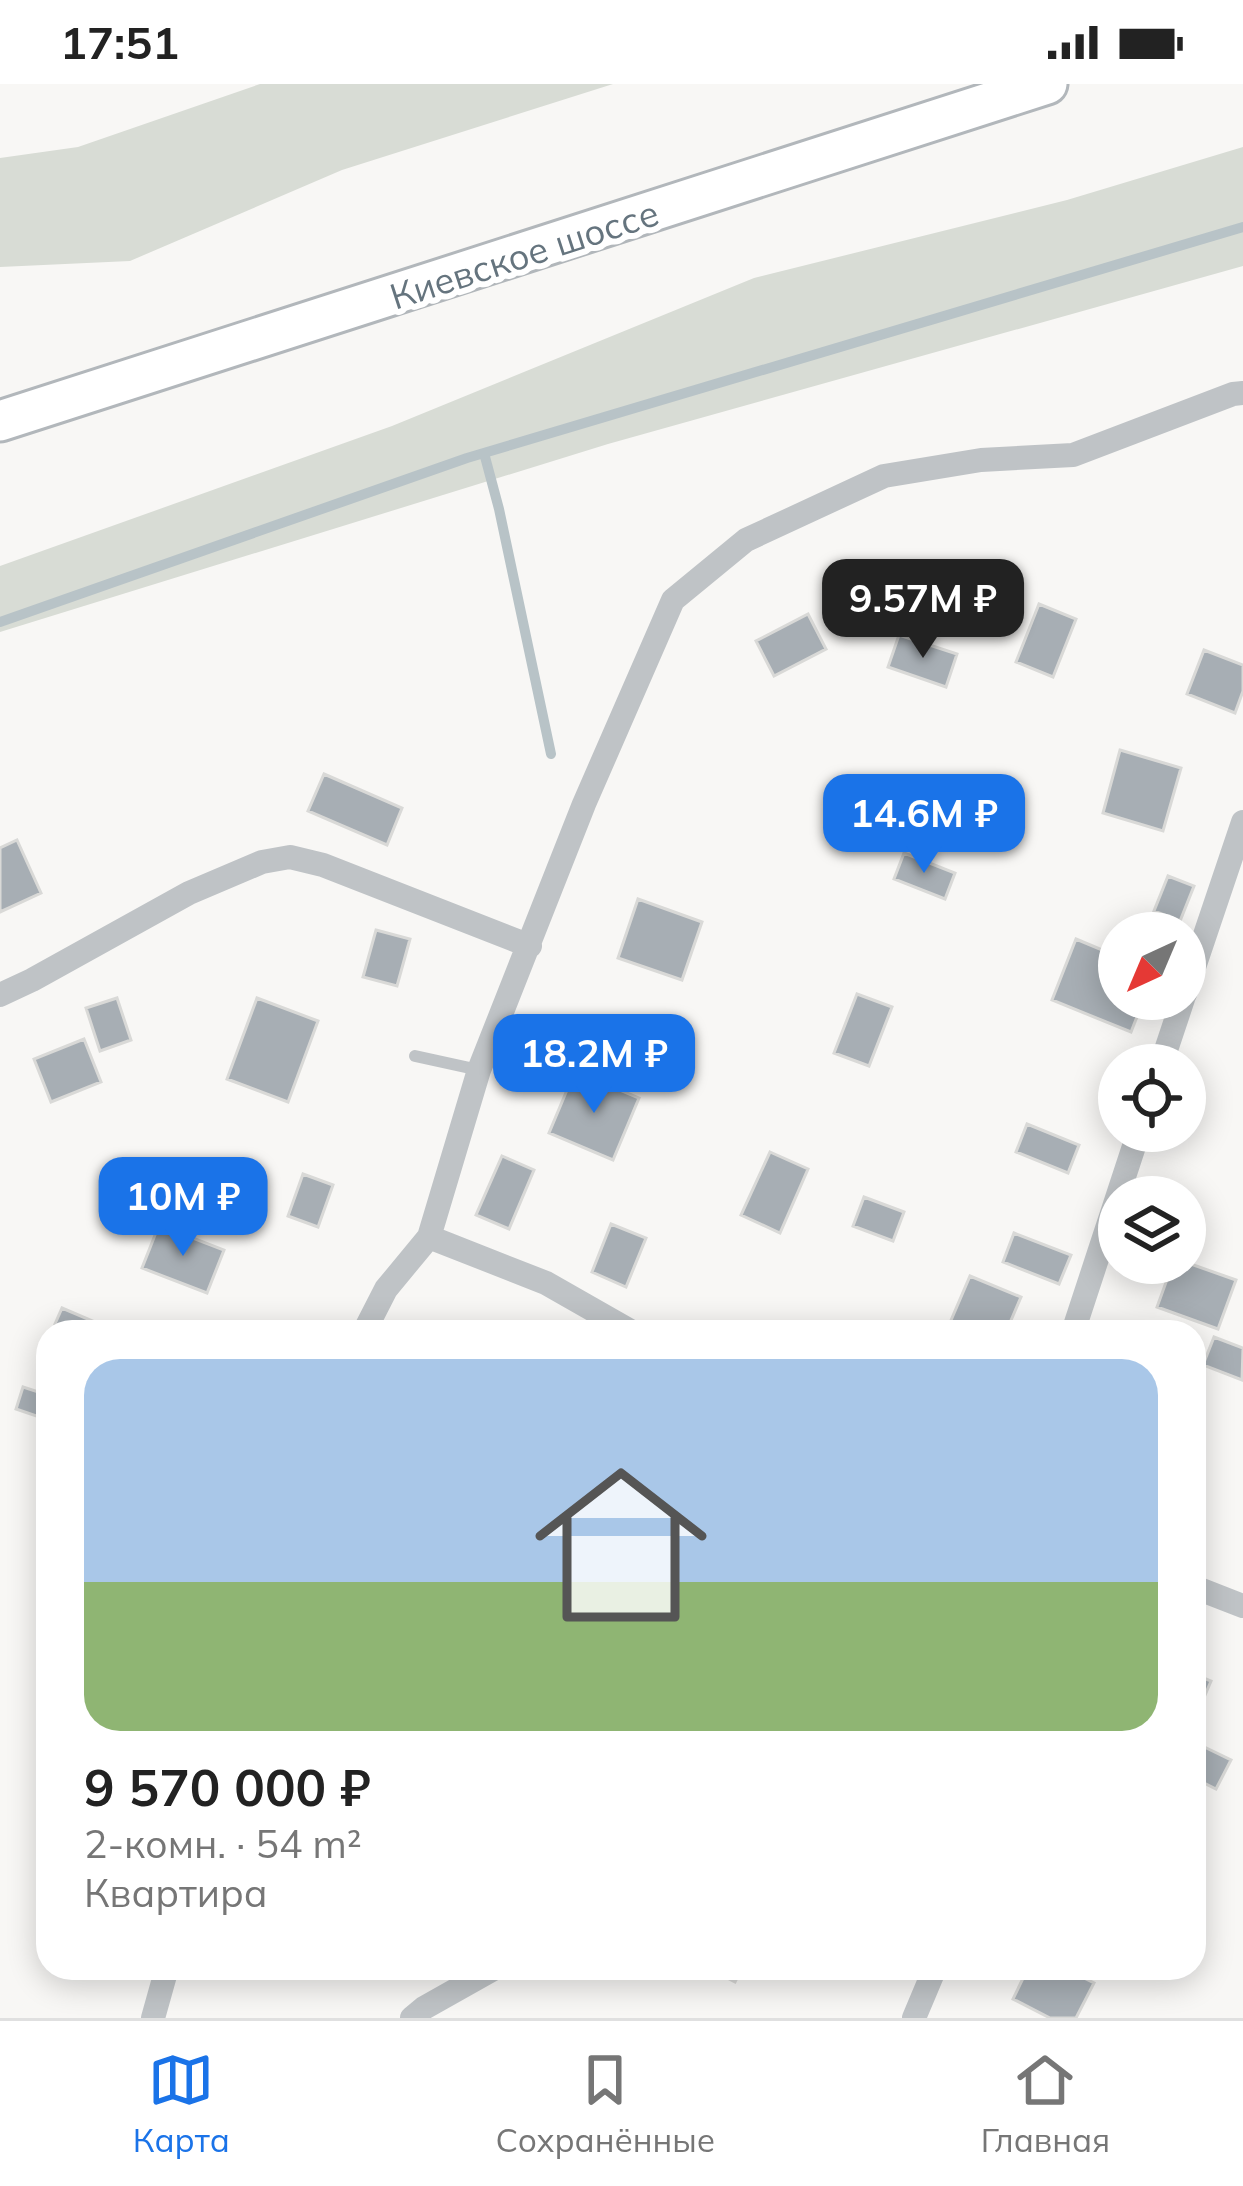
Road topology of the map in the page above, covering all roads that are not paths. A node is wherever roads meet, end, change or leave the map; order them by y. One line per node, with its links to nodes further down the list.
1 (1047, 84): 3 (main road, Киевское шоссе)
2 (1243, 393): 6 (street)
3 (0, 422)
4 (1243, 822): 5 (street)
5 (1206, 932)
6 (530, 946): 7 (street); 9 (street)
7 (0, 995)
8 (415, 1056): 9 (lane)
9 (478, 1070): 11 (street)
10 (1132, 1152): 14 (street)
11 (429, 1237): 12 (street); 13 (street)
12 (370, 1320)
13 (611, 1320)
14 (1077, 1320)
15 (1206, 1592): 16 (street)
16 (1243, 1606)
17 (164, 1980): 20 (street)
18 (474, 1980): 21 (street)
19 (930, 1980): 22 (street)
20 (153, 2018)
21 (412, 2018)
22 (914, 2018)

